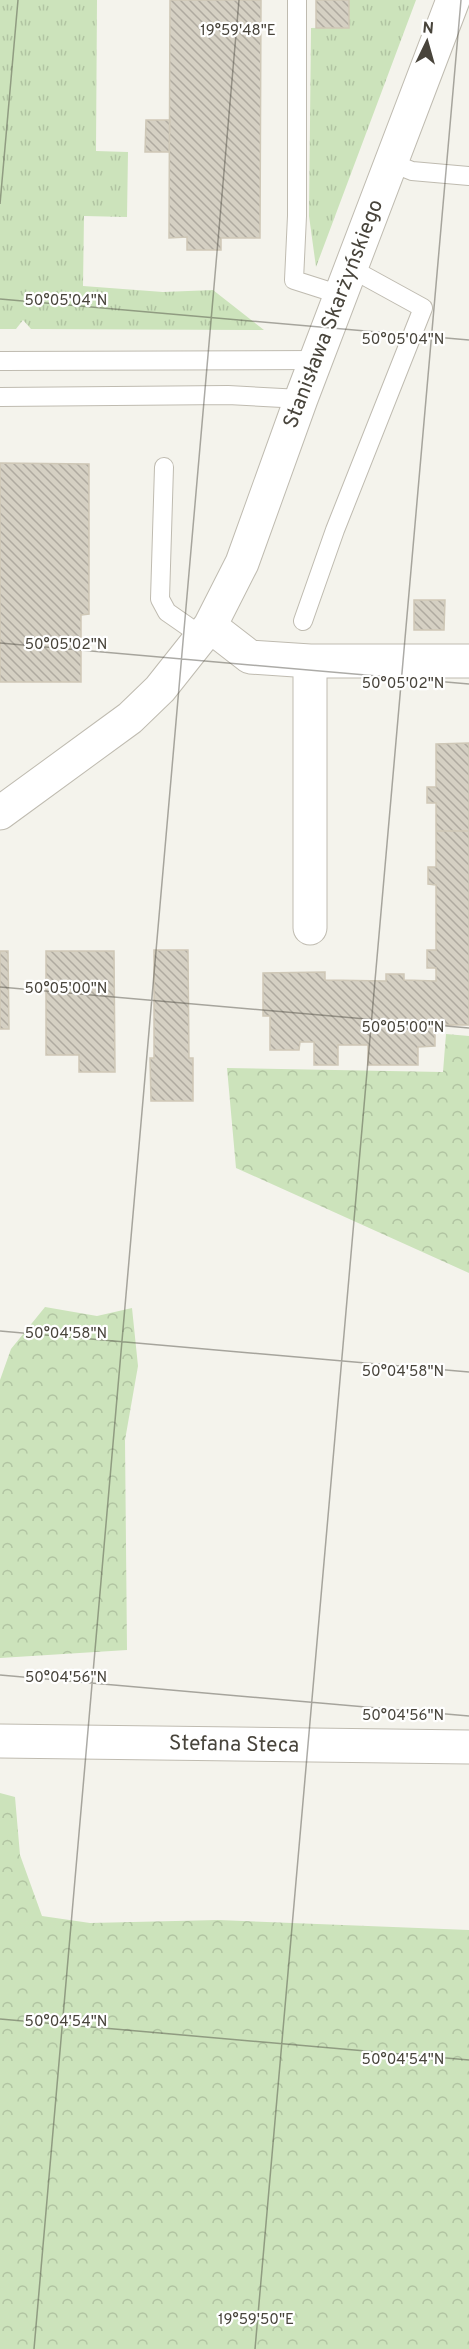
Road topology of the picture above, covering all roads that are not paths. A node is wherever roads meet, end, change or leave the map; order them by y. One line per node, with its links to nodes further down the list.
1 (297, 0): 5 (lane)
2 (453, 0): 3 (street, Stanisława Skarżyńskiego)
3 (392, 163): 4 (lane); 5 (street, Stanisława Skarżyńskiego)
4 (469, 176)
5 (346, 282): 6 (street, Stanisława Skarżyńskiego); 11 (lane)
6 (317, 360): 7 (lane); 9 (street, Stanisława Skarżyńskiego)
7 (0, 361)
8 (0, 397): 9 (lane)
9 (301, 399): 12 (street, Stanisława Skarżyńskiego)
10 (164, 466): 12 (lane)
11 (303, 621)
12 (207, 632): 13 (street); 15 (street, Stanisława Skarżyńskiego)
13 (310, 661): 14 (street); 16 (street)
14 (469, 661)
15 (0, 813)
16 (310, 928)
17 (0, 1741): 18 (street, Stefana Steca)
18 (469, 1747)

